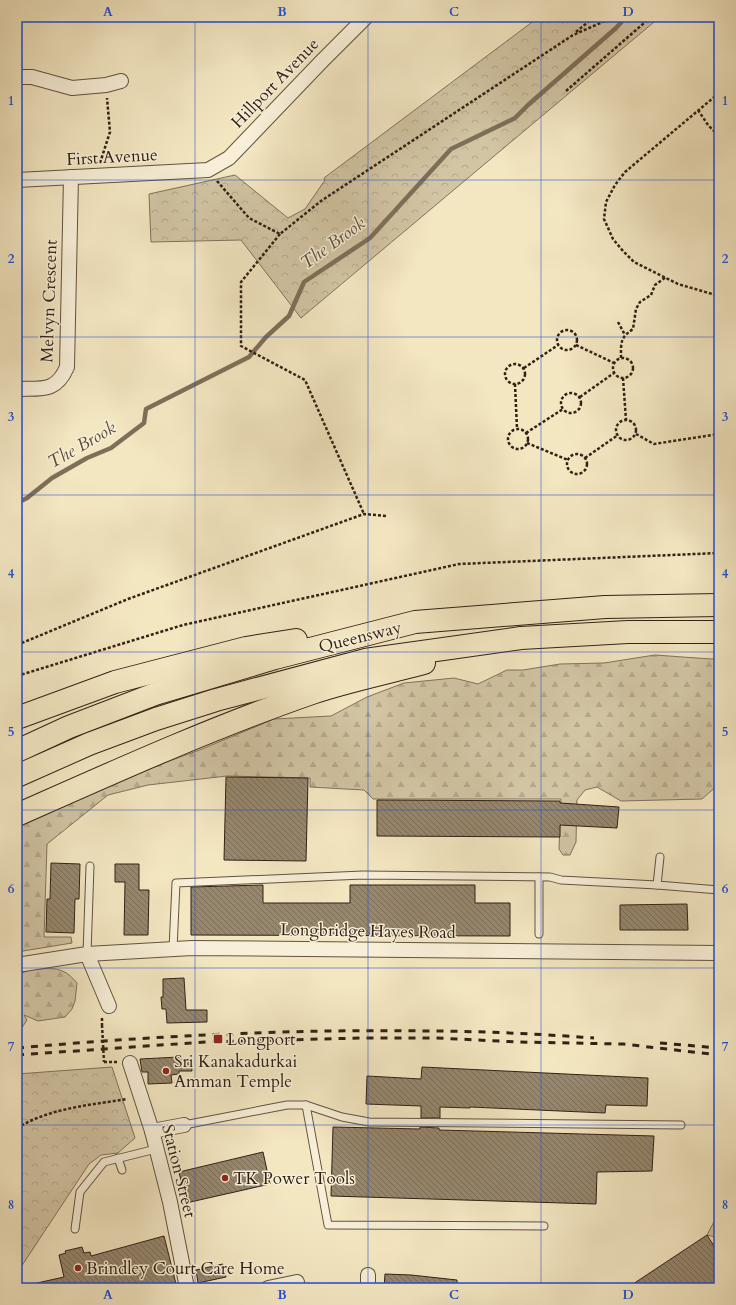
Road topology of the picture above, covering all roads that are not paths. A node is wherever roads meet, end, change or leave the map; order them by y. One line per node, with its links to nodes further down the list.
1 (366, 17): 4 (street, Hillport Avenue)
2 (17, 77): 3 (street)
3 (121, 81)
4 (208, 170): 5 (street, First Avenue)
5 (71, 177): 6 (street, First Avenue); 7 (street, Melvyn Crescent)
6 (17, 180)
7 (17, 389)
8 (719, 605): 9 (highway, Queensway)
9 (415, 622): 12 (highway); 13 (highway, Queensway)
10 (719, 632): 11 (highway, Queensway)
11 (521, 638): 14 (highway, Queensway); 15 (highway)
12 (17, 718)
13 (17, 751)
14 (17, 776)
15 (17, 815)
16 (660, 856): 19 (lane)
17 (90, 866): 24 (lane)
18 (539, 877): 19 (lane); 21 (lane); 22 (lane)
19 (657, 885): 20 (lane)
20 (719, 890)
21 (539, 934)
22 (173, 949): 23 (street, Longbridge Hayes Road); 24 (street, Longbridge Hayes Road)
23 (719, 953)
24 (87, 954): 25 (street, Longbridge Hayes Road); 26 (street)
25 (17, 965)
26 (109, 1006)
27 (130, 1063): 31 (street, Station Street)
28 (306, 1105): 29 (lane); 30 (lane); 35 (lane)
29 (184, 1124): 31 (street)
30 (681, 1126)
31 (152, 1131): 32 (street, Station Street)
32 (156, 1148): 33 (lane); 38 (street, Station Street)
33 (118, 1158): 34 (lane); 36 (lane)
34 (122, 1170)
35 (544, 1226)
36 (75, 1229)
37 (297, 1282): 39 (street)
38 (187, 1288)
39 (268, 1288)

